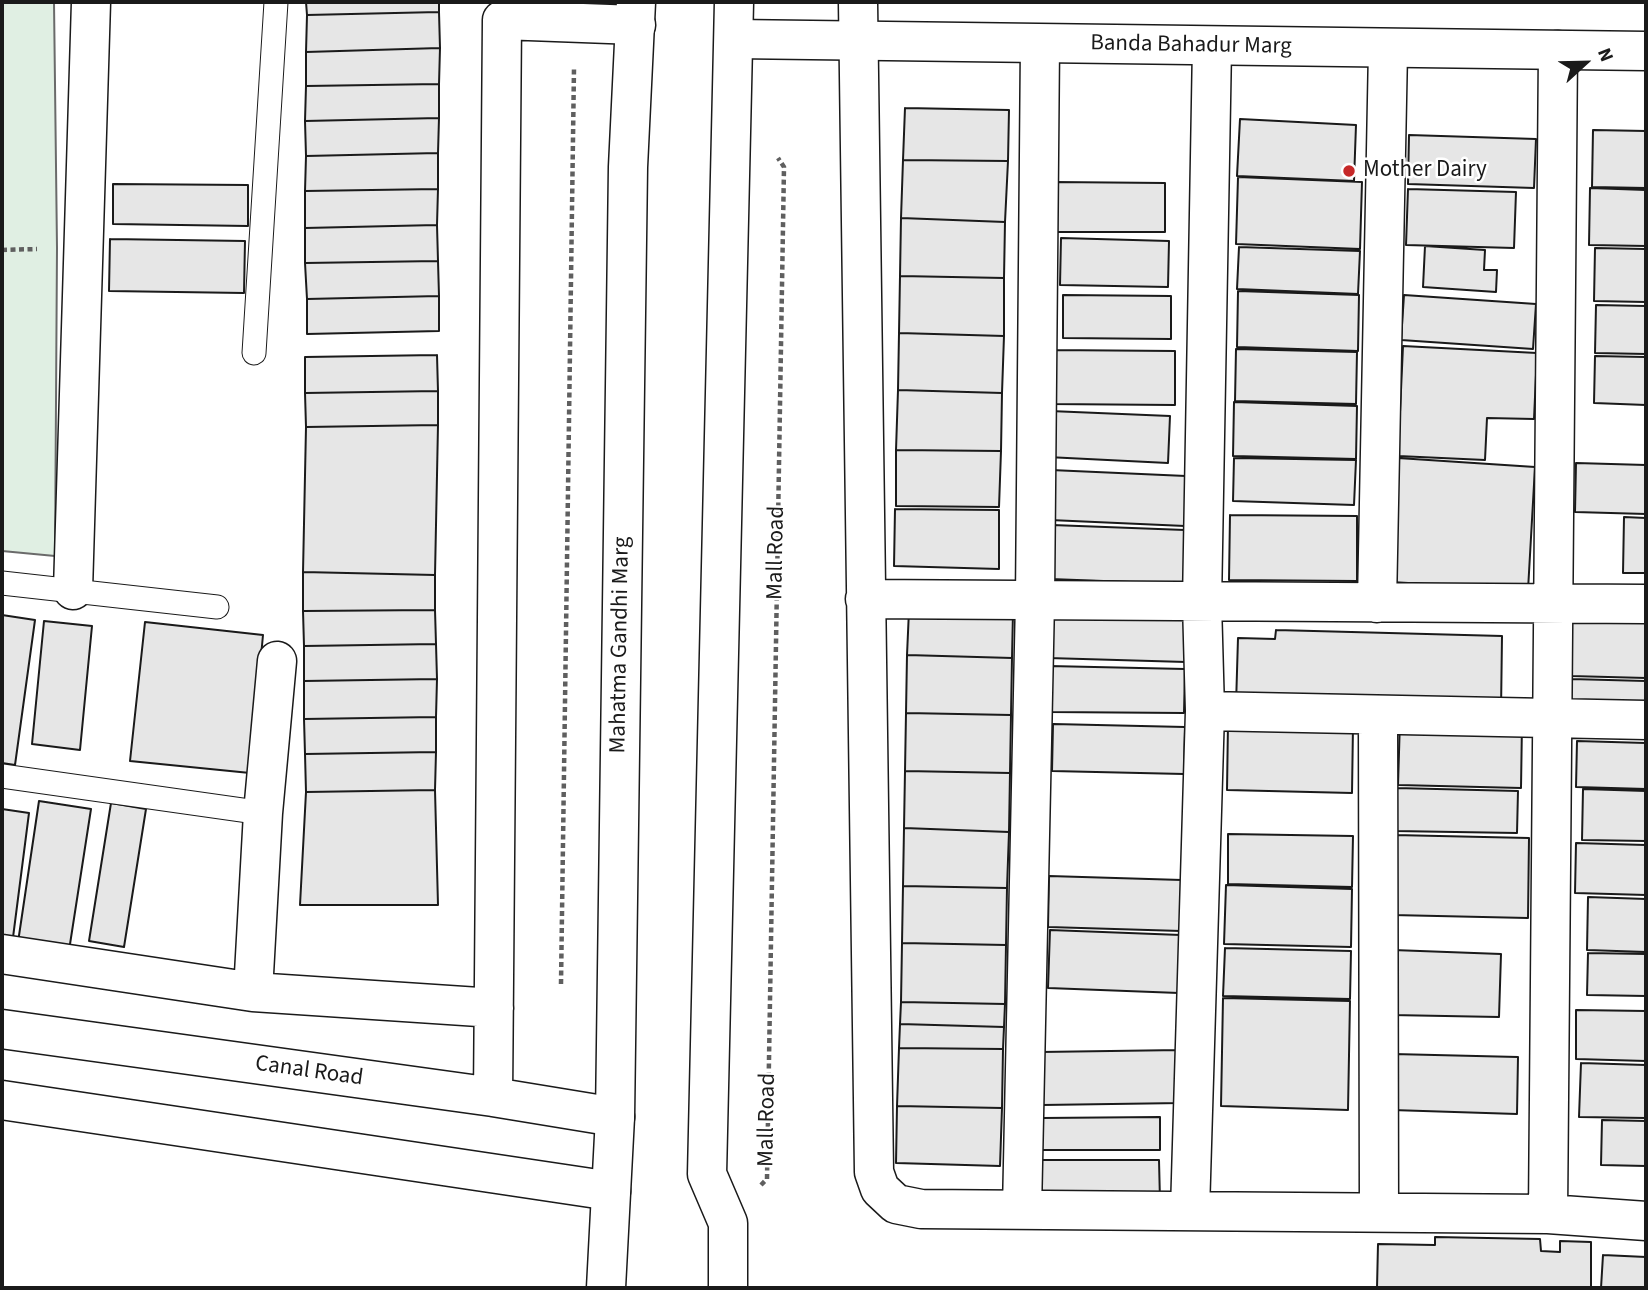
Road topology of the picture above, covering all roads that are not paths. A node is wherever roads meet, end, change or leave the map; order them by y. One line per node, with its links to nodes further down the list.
1 (91, 2): 15 (street)
2 (276, 2): 13 (lane)
3 (858, 2): 7 (street)
4 (502, 11): 5 (street); 32 (street)
5 (636, 13): 36 (street, Mahatma Gandhi Marg)
6 (735, 20): 7 (street, Banda Bahadur Marg); 44 (street)
7 (858, 42): 8 (street, Banda Bahadur Marg); 16 (street)
8 (1040, 44): 9 (street, Banda Bahadur Marg); 17 (street)
9 (1212, 46): 10 (street, Banda Bahadur Marg); 18 (street)
10 (1388, 50): 11 (street, Banda Bahadur Marg); 19 (street)
11 (1558, 50): 12 (street, Banda Bahadur Marg); 20 (street)
12 (1646, 51)
13 (254, 353)
14 (2, 583): 15 (lane)
15 (74, 590): 22 (lane)
16 (865, 598): 17 (street); 38 (street)
17 (1035, 600): 18 (street); 38 (street)
18 (1202, 603): 19 (street); 24 (street)
19 (1377, 603): 20 (street)
20 (1553, 604): 21 (street); 26 (street)
21 (1646, 604)
22 (216, 607)
23 (277, 661): 29 (street)
24 (1205, 711): 25 (street); 39 (street)
25 (1378, 715): 26 (street); 40 (street)
26 (1552, 718): 27 (street); 41 (street)
27 (1646, 720)
28 (2, 776): 29 (lane)
29 (263, 813): 31 (street)
30 (2, 954): 31 (street)
31 (253, 992): 32 (street)
32 (494, 1007): 34 (street)
33 (2, 1029): 34 (street, Canal Road)
34 (493, 1097): 36 (street, Canal Road)
35 (2, 1100): 37 (street)
36 (615, 1117): 37 (street, Mahatma Gandhi Marg)
37 (611, 1191): 43 (street, Mahatma Gandhi Marg)
38 (1022, 1210): 39 (street)
39 (1191, 1212): 40 (street)
40 (1378, 1212): 41 (street)
41 (1548, 1214): 42 (street)
42 (1646, 1221)
43 (606, 1288)
44 (728, 1288)

